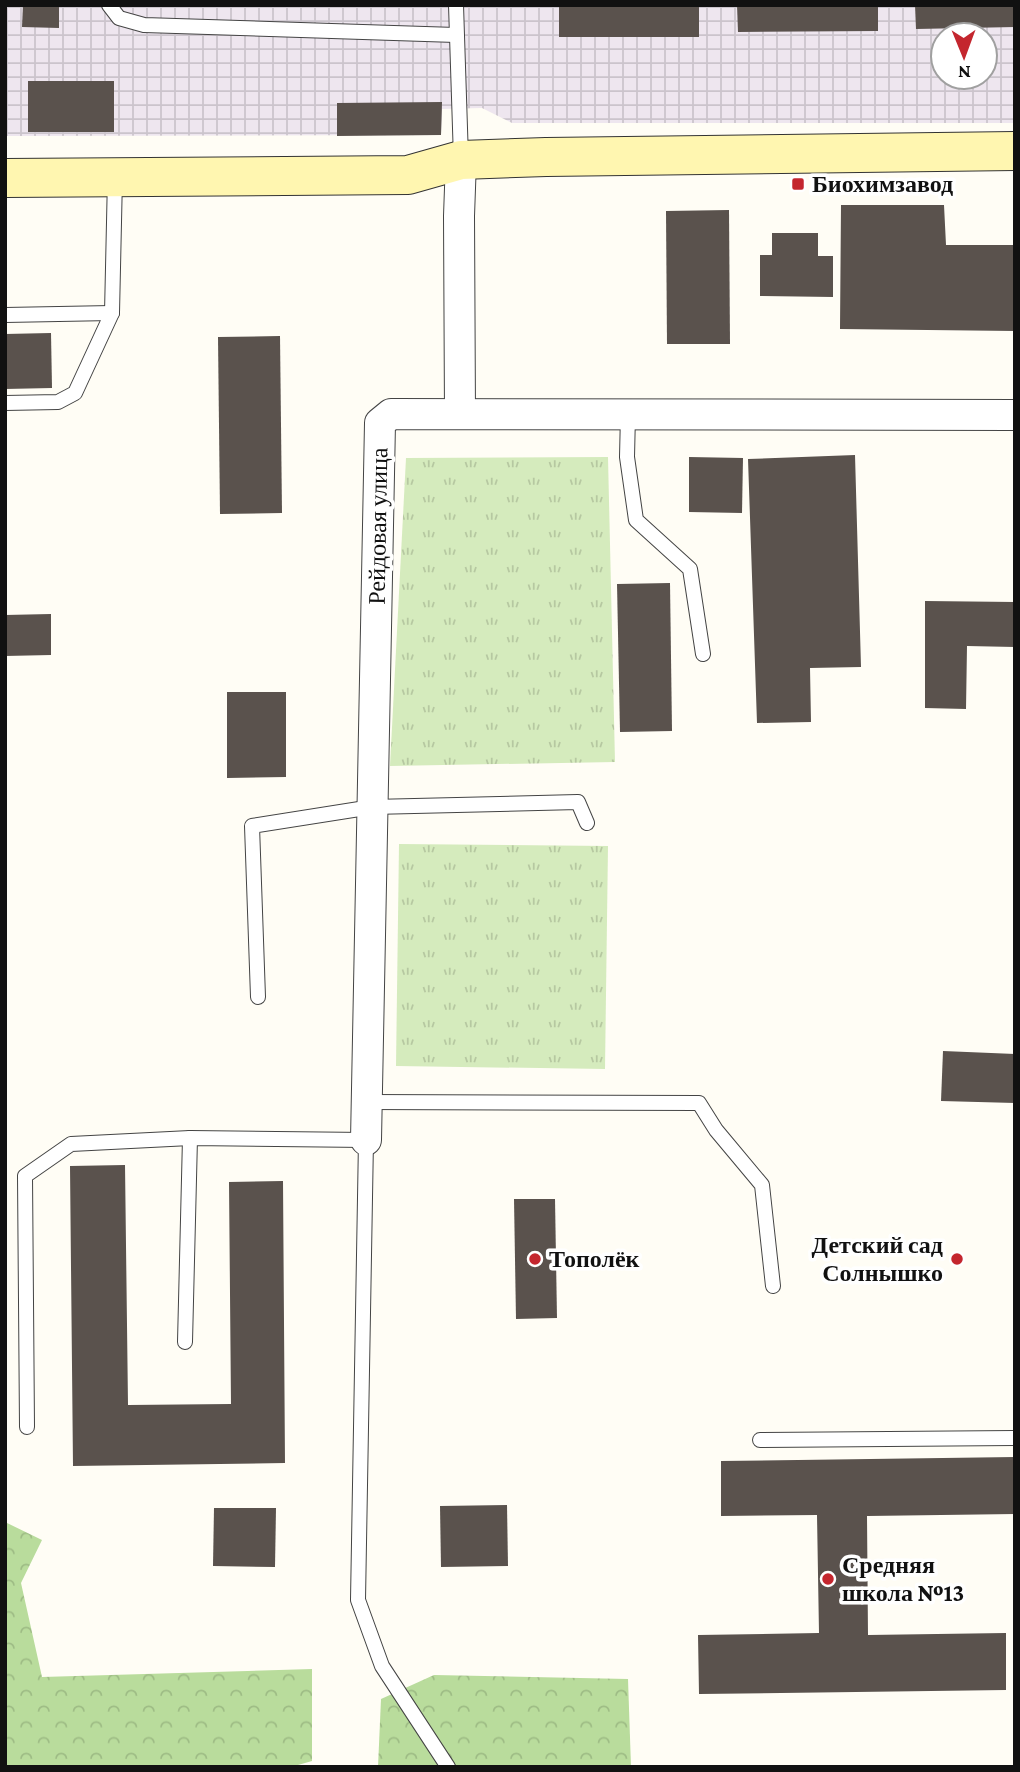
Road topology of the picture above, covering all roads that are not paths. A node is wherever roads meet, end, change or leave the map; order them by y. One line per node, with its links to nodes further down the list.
1 (109, 5): 3 (lane)
2 (456, 5): 3 (lane)
3 (457, 35): 5 (lane)
4 (1015, 151): 5 (main road)
5 (461, 160): 6 (main road); 11 (street)
6 (115, 177): 7 (main road); 8 (lane)
7 (5, 178)
8 (112, 313): 9 (lane); 10 (lane)
9 (5, 314)
10 (5, 403)
11 (460, 413): 12 (street, Рейдовая улица); 15 (street, Рейдовая улица)
12 (628, 414): 13 (street, Рейдовая улица); 14 (lane)
13 (1015, 415)
14 (703, 654)
15 (372, 807): 16 (lane); 17 (lane); 18 (street, Рейдовая улица)
16 (587, 822)
17 (258, 997)
18 (366, 1102): 20 (street, Рейдовая улица); 21 (lane)
19 (190, 1138): 20 (lane); 22 (lane); 23 (lane)
20 (366, 1140): 26 (lane)
21 (773, 1286)
22 (185, 1342)
23 (27, 1427)
24 (1015, 1438): 25 (lane)
25 (760, 1440)
26 (448, 1767)

